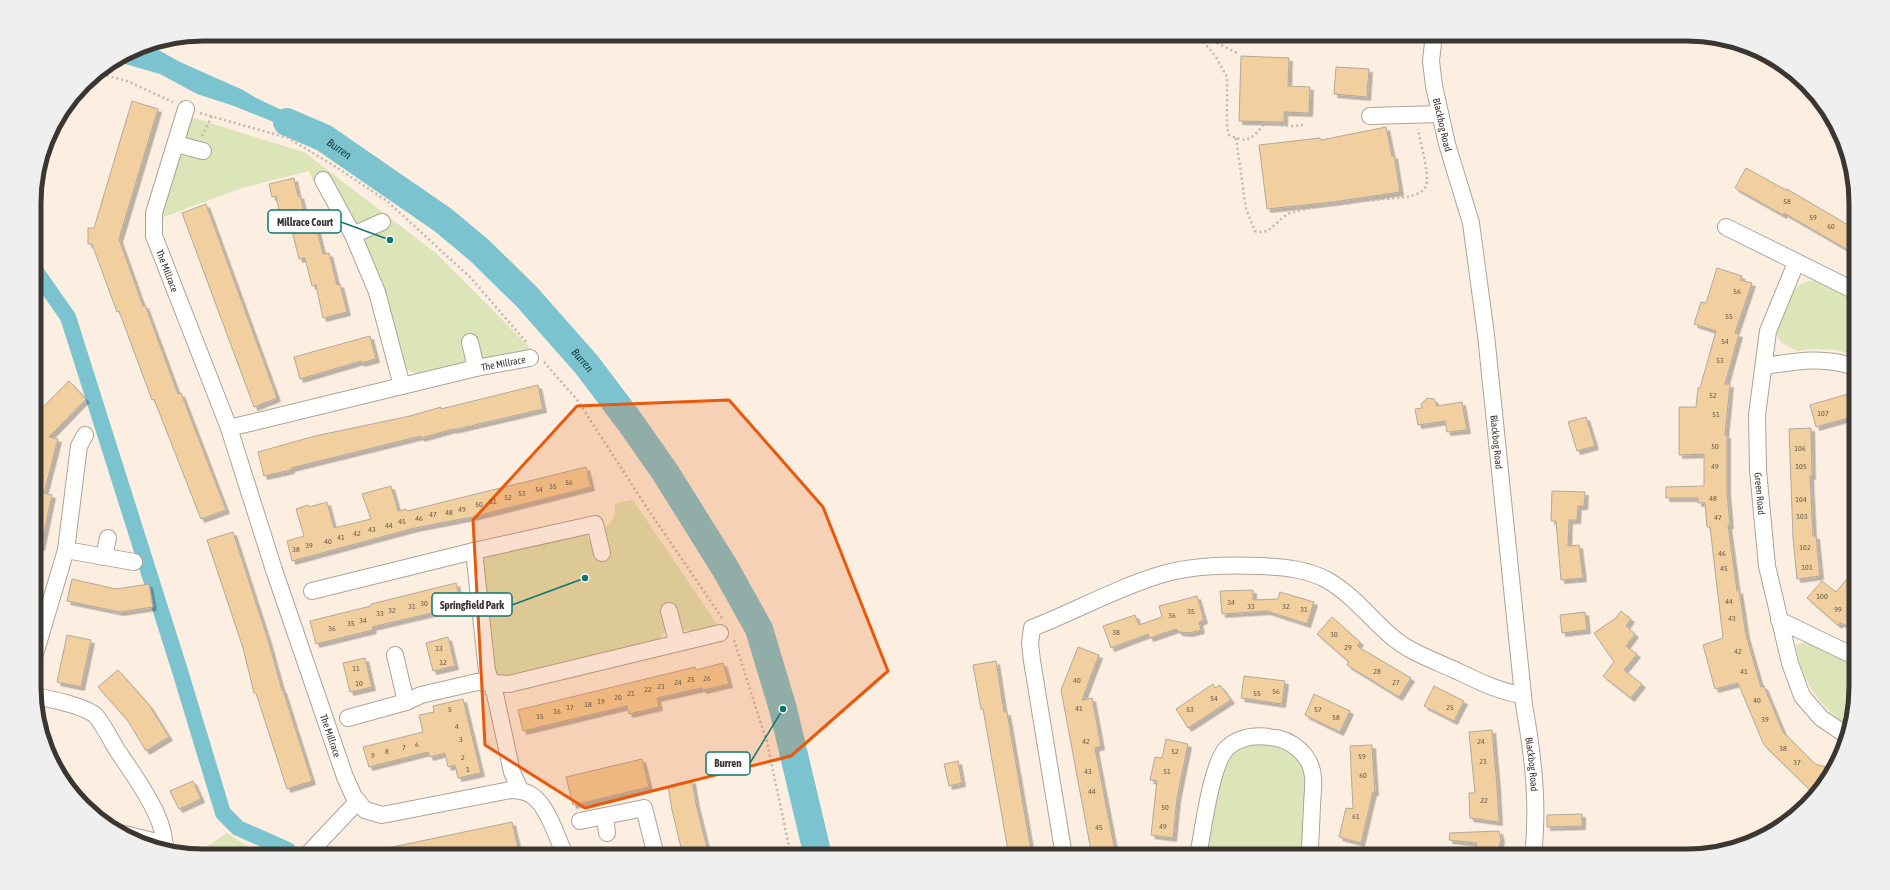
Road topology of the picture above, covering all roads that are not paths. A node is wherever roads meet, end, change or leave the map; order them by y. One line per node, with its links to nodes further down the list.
1 (1433, 41): 3 (street, Blackbog Road)
2 (186, 109): 5 (street, The Millrace)
3 (1440, 114): 4 (street); 36 (street, Blackbog Road)
4 (1370, 116)
5 (176, 144): 6 (street); 19 (street, The Millrace)
6 (200, 150)
7 (324, 180): 10 (street)
8 (382, 222): 10 (street)
9 (1726, 227): 11 (street)
10 (353, 235): 18 (street)
11 (1796, 263): 12 (street); 16 (street, Green Road)
12 (1849, 288)
13 (470, 342): 17 (street, The Millrace)
14 (533, 353): 17 (street, The Millrace)
15 (1849, 365): 16 (street)
16 (1765, 366): 29 (street, Green Road)
17 (476, 368): 18 (street, The Millrace)
18 (402, 386): 19 (street, The Millrace)
19 (230, 428): 42 (street, The Millrace)
20 (86, 435): 22 (street)
21 (108, 538): 25 (street)
22 (66, 550): 25 (street); 31 (street)
23 (474, 551): 24 (street); 27 (street); 35 (street)
24 (602, 553)
25 (104, 557): 26 (street)
26 (134, 562)
27 (312, 591)
28 (669, 611): 32 (street)
29 (1780, 620): 33 (street); 40 (street, Green Road)
30 (725, 630): 32 (street)
31 (41, 634)
32 (677, 642): 35 (street)
33 (1849, 654)
34 (395, 655): 38 (street)
35 (490, 684): 38 (street); 41 (street)
36 (1523, 694): 50 (street); 53 (street, Blackbog Road)
37 (41, 697): 46 (street)
38 (406, 702): 39 (street)
39 (348, 718)
40 (1842, 732)
41 (520, 790): 42 (street, The Millrace); 48 (street)
42 (358, 802): 47 (street)
43 (605, 817): 44 (street); 45 (street); 49 (street)
44 (580, 821)
45 (607, 833)
46 (164, 844)
47 (312, 849)
48 (562, 849)
49 (654, 849)
50 (1063, 849)
51 (1199, 849): 52 (street)
52 (1309, 849)
53 (1534, 849)

